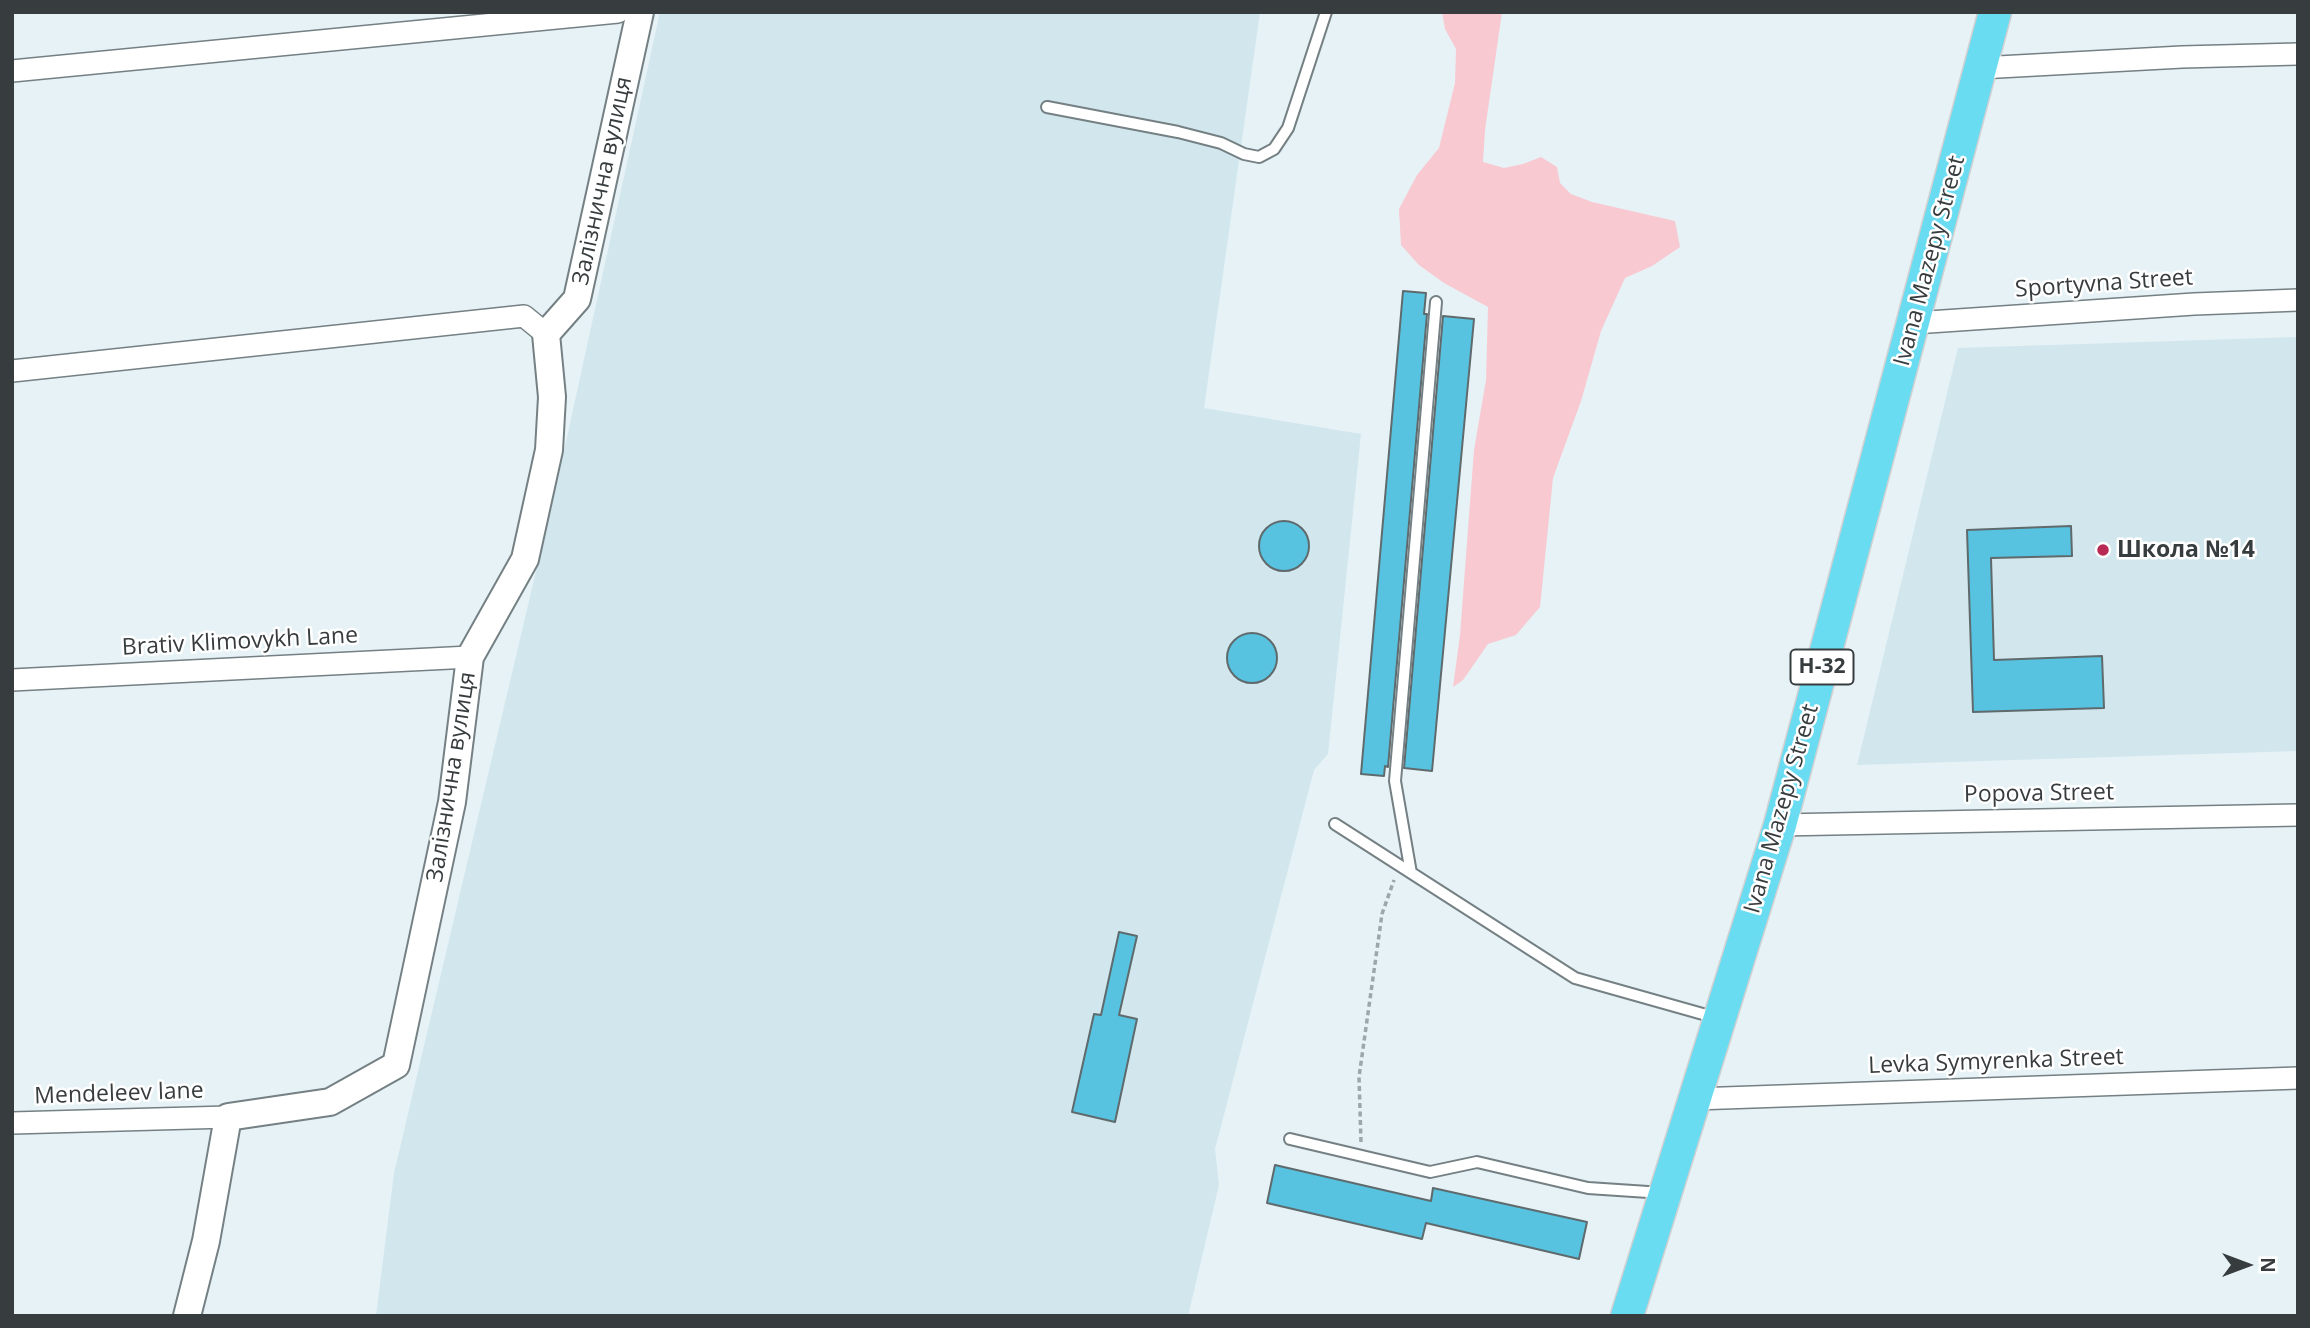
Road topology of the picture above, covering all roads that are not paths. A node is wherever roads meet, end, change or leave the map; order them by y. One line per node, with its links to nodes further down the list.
1 (618, 12): 7 (street)
2 (640, 12): 12 (street, Залізнична вулиця)
3 (1326, 12): 8 (lane)
4 (1995, 12): 6 (main road, Ivana Mazepy Street / Н-32)
5 (2298, 54): 6 (street)
6 (1980, 68): 11 (main road, Ivana Mazepy Street / Н-32)
7 (12, 71)
8 (1047, 107)
9 (2298, 300): 11 (street, Sportyvna Street)
10 (1436, 302): 19 (lane)
11 (1914, 323): 18 (main road, Ivana Mazepy Street / Н-32)
12 (546, 334): 13 (street); 14 (street, Залізнична вулиця)
13 (12, 371)
14 (470, 657): 15 (street, Brativ Klimovykh Lane); 23 (street, Залізнична вулиця)
15 (12, 680)
16 (2298, 815): 18 (street, Popova Street)
17 (1335, 824): 19 (lane)
18 (1780, 825): 20 (main road, Ivana Mazepy Street / Н-32)
19 (1412, 873): 20 (lane)
20 (1720, 1019): 22 (main road, Ivana Mazepy Street / Н-32)
21 (2298, 1078): 22 (street, Levka Symyrenka Street)
22 (1695, 1099): 26 (main road, Ivana Mazepy Street / Н-32)
23 (228, 1117): 24 (street, Mendeleev lane); 27 (street)
24 (12, 1124)
25 (1290, 1139): 26 (lane)
26 (1665, 1193): 28 (main road, Ivana Mazepy Street / Н-32)
27 (187, 1316)
28 (1627, 1316)

